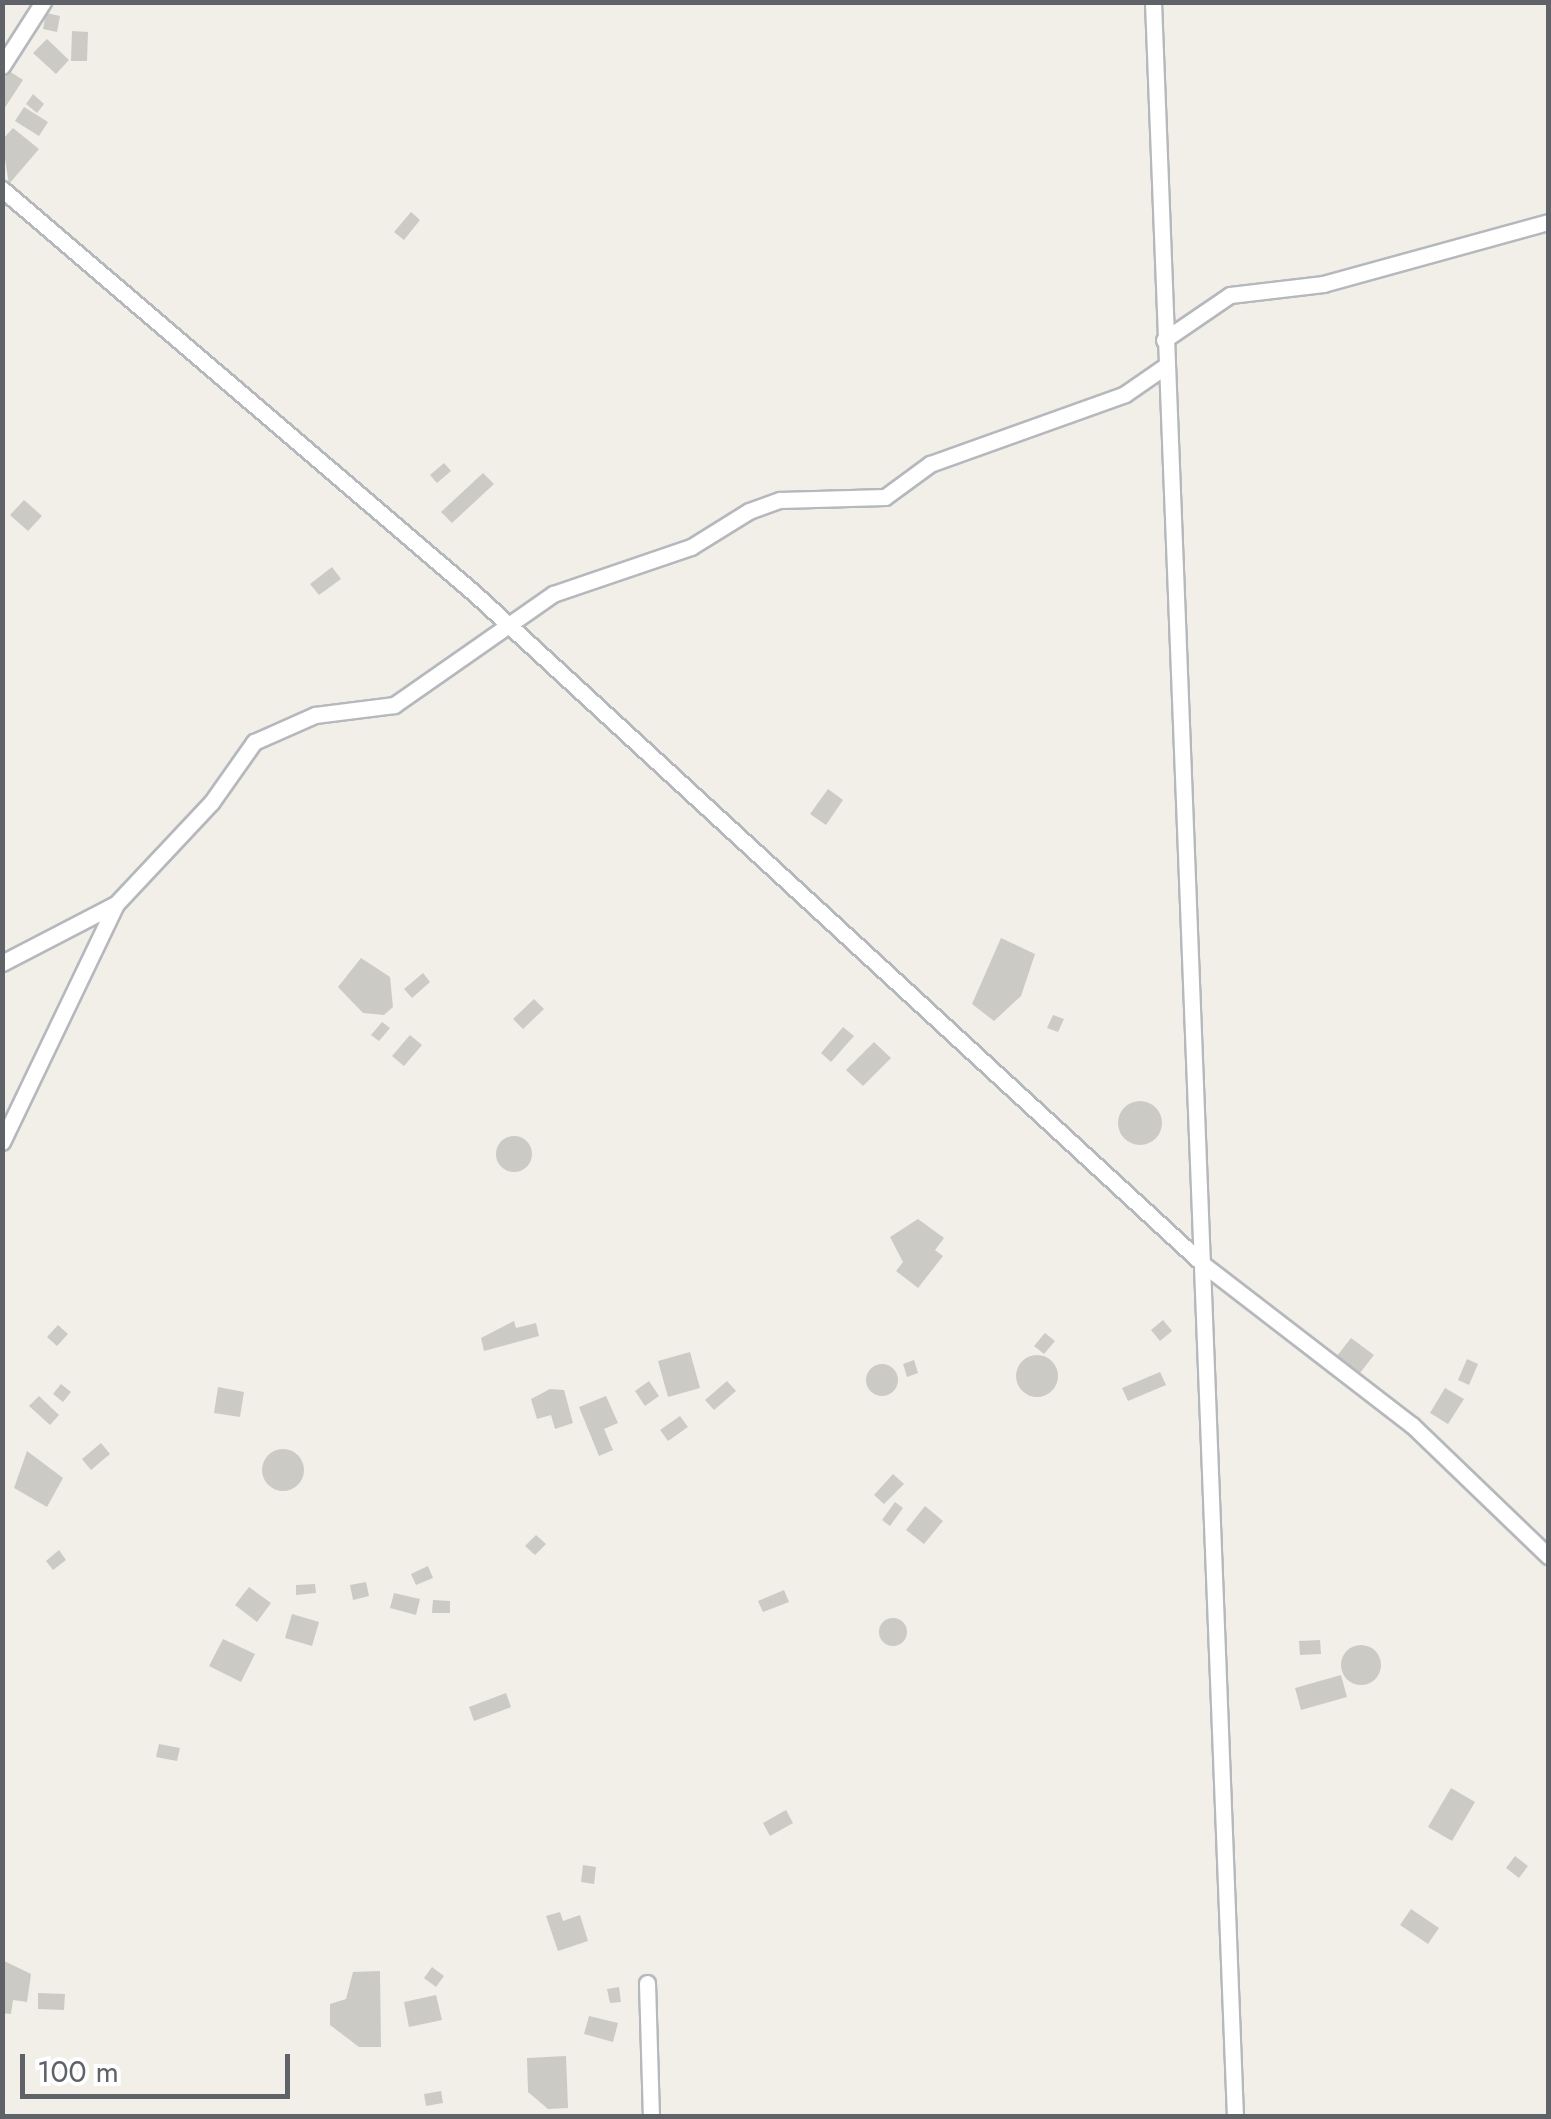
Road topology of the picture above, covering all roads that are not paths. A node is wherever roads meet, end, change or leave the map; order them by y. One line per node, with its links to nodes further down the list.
1 (43, 2): 3 (street)
2 (1153, 2): 6 (street)
3 (2, 66)
4 (2, 189): 8 (street)
5 (1548, 222): 6 (street)
6 (1164, 340): 7 (street)
7 (1164, 367): 8 (street); 12 (street)
8 (504, 621): 9 (street); 12 (street)
9 (116, 904): 10 (street); 11 (street)
10 (2, 964)
11 (2, 1142)
12 (1204, 1265): 13 (street); 16 (street)
13 (1548, 1556)
14 (647, 1983): 15 (street)
15 (650, 2116)
16 (1235, 2116)

